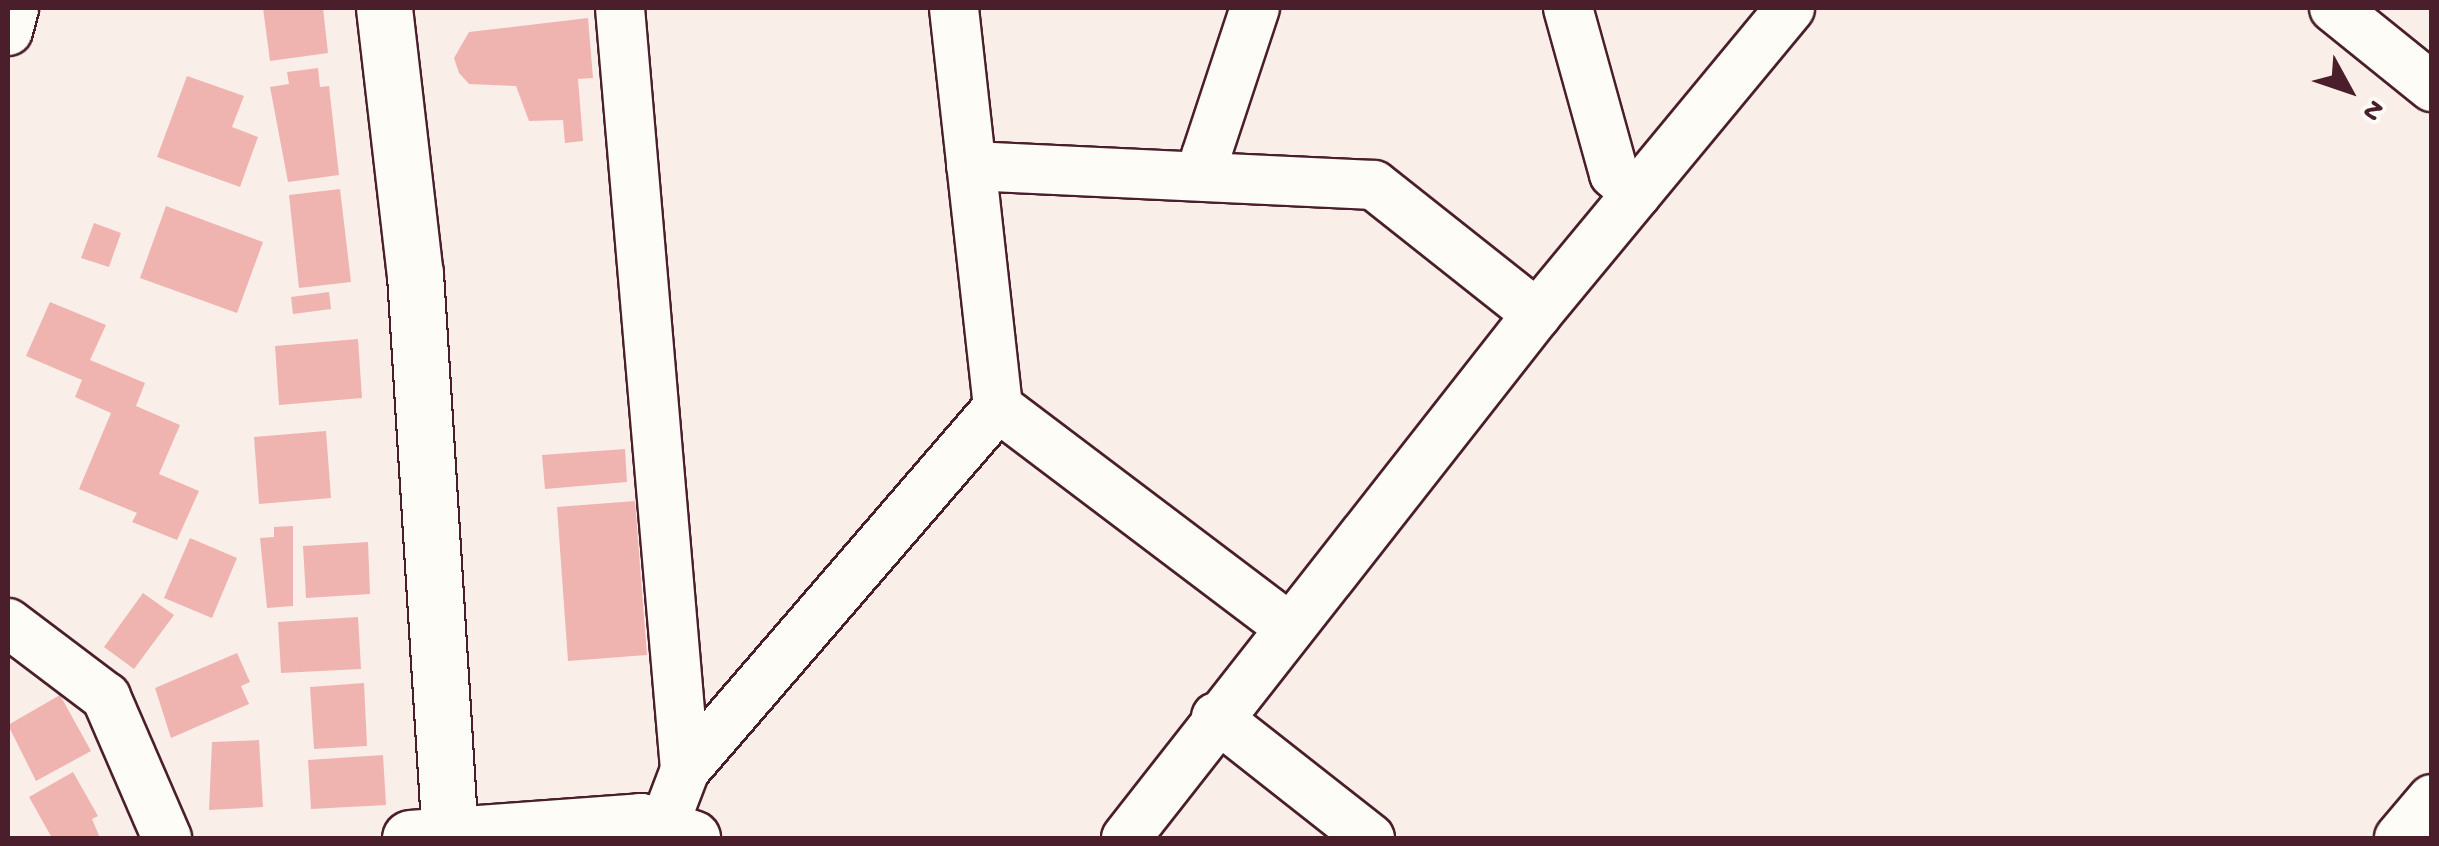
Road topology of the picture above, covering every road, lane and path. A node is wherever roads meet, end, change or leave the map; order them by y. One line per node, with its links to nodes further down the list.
1 (14, 8): 9 (street)
2 (384, 8): 23 (street)
3 (620, 8): 19 (street)
4 (954, 8): 11 (street)
5 (1255, 8): 12 (street)
6 (1568, 8): 13 (street)
7 (1790, 8): 13 (street)
8 (2334, 8): 10 (street)
9 (8, 32)
10 (2432, 87)
11 (972, 166): 12 (street); 15 (street)
12 (1206, 177): 14 (street)
13 (1637, 194): 14 (street)
14 (1537, 314): 17 (street)
15 (998, 407): 17 (street); 19 (street)
16 (8, 623): 22 (street)
17 (1289, 627): 18 (street)
18 (1216, 716): 24 (street); 25 (street)
19 (685, 770): 21 (street)
20 (2432, 799): 26 (street)
21 (678, 832): 23 (street)
22 (167, 838)
23 (436, 838)
24 (1126, 838)
25 (1370, 838)
26 (2400, 838)

